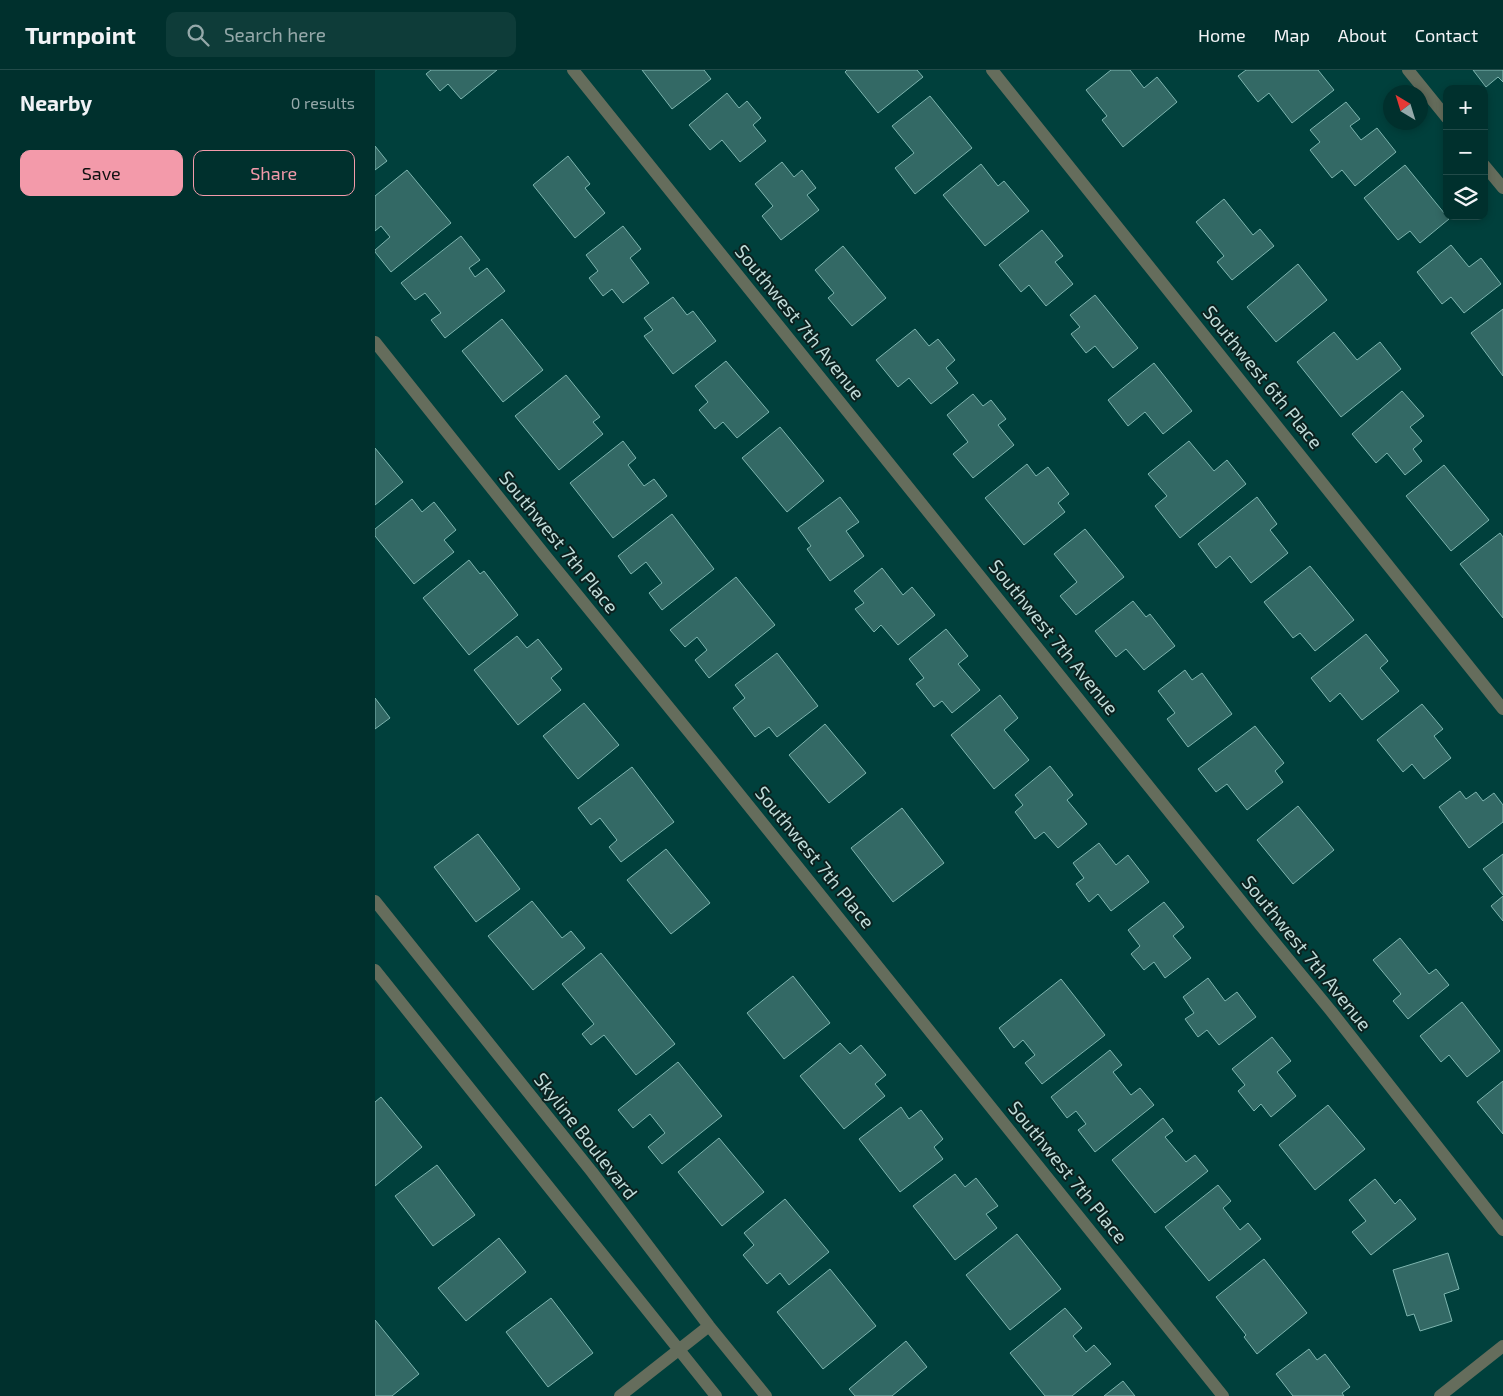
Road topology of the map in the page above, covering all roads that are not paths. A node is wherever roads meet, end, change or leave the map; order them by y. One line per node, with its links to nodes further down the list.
1 (573, 70): 11 (street, Southwest 7th Avenue)
2 (992, 70): 8 (street, Southwest 6th Place)
3 (1409, 70): 4 (street)
4 (1443, 113)
5 (1488, 169): 6 (street)
6 (1503, 188)
7 (375, 342): 18 (street, Southwest 7th Place)
8 (1503, 709)
9 (375, 901): 12 (street, Skyline Boulevard)
10 (375, 970): 14 (street)
11 (1503, 1230)
12 (709, 1326): 14 (street); 17 (street, Skyline Boulevard)
13 (1503, 1346): 19 (street)
14 (679, 1350): 15 (street); 16 (street)
15 (620, 1396)
16 (716, 1396)
17 (766, 1396)
18 (1223, 1396)
19 (1441, 1396)

